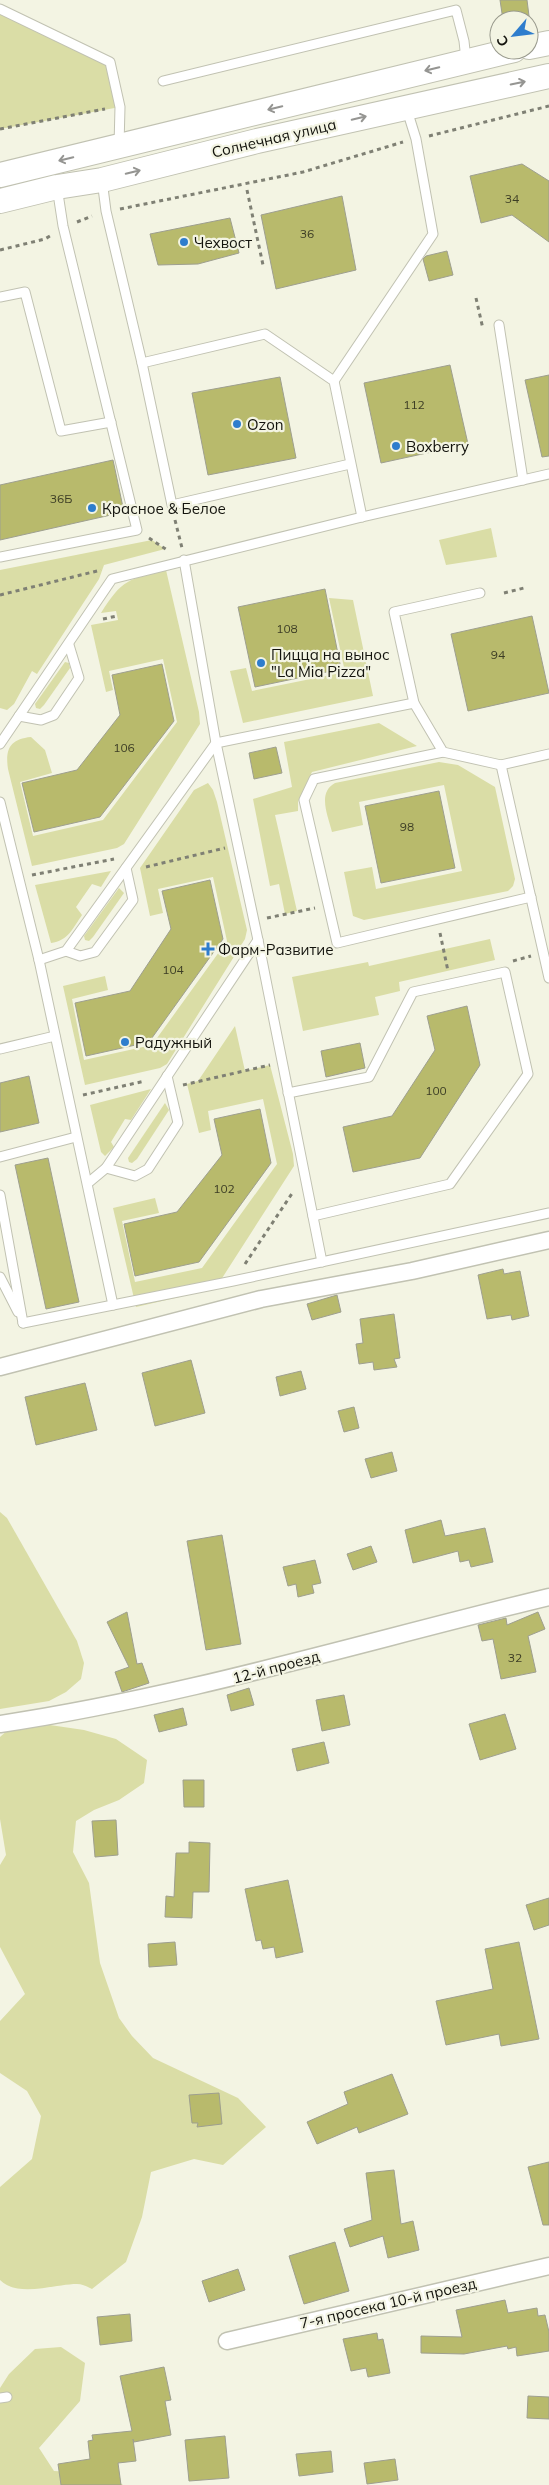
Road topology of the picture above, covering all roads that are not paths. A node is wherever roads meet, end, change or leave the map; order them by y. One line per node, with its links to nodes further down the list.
1 (0, 9): 7 (lane)
2 (489, 55): 3 (main road, Солнечная улица)
3 (466, 60): 5 (lane); 7 (main road, Солнечная улица, one-way to 7)
4 (549, 76): 6 (main road, Солнечная улица, one-way to 4)
5 (163, 81)
6 (406, 107): 9 (main road, Солнечная улица, one-way to 6); 15 (lane)
7 (119, 146): 8 (main road, Солнечная улица, one-way to 8)
8 (0, 175)
9 (102, 180): 10 (main road, Солнечная улица); 14 (lane)
10 (57, 187): 11 (main road, Солнечная улица); 16 (lane)
11 (0, 200)
12 (0, 297): 16 (lane)
13 (499, 325): 19 (lane)
14 (142, 363): 15 (lane); 17 (lane)
15 (334, 381): 17 (lane)
16 (111, 422): 21 (lane)
17 (350, 464): 20 (lane)
18 (549, 474): 19 (lane)
19 (523, 480): 20 (lane)
20 (362, 517): 22 (lane)
21 (0, 558)
22 (184, 560): 24 (lane); 27 (lane)
23 (480, 593): 25 (lane)
24 (69, 645): 26 (lane); 26 (lane)
25 (414, 703): 27 (lane); 29 (lane)
26 (19, 716): 28 (lane)
27 (216, 743): 35 (lane); 37 (lane)
28 (0, 744)
29 (443, 752): 31 (lane); 36 (lane)
30 (549, 754): 31 (lane)
31 (501, 766): 36 (lane)
32 (0, 802): 33 (lane)
33 (10, 842): 34 (lane); 39 (lane)
34 (0, 844)
35 (126, 870): 38 (lane); 38 (lane)
36 (531, 897): 40 (lane)
37 (258, 940): 43 (lane); 44 (lane)
38 (66, 951): 39 (lane)
39 (40, 960): 41 (lane)
40 (549, 978)
41 (55, 1036): 42 (lane); 45 (lane)
42 (0, 1049)
43 (167, 1076): 47 (lane); 47 (lane)
44 (288, 1093): 51 (lane); 51 (lane)
45 (76, 1137): 46 (lane); 48 (lane)
46 (0, 1157)
47 (106, 1168): 48 (lane)
48 (88, 1183): 55 (lane)
49 (0, 1195): 56 (lane)
50 (549, 1213): 53 (lane)
51 (313, 1216): 53 (lane)
52 (549, 1240): 57 (street)
53 (322, 1262): 55 (lane)
54 (0, 1277): 56 (lane)
55 (113, 1305): 56 (lane)
56 (23, 1322)
57 (0, 1368)
58 (549, 1596): 59 (street, 12-й проезд)
59 (0, 1724)
60 (549, 2266): 61 (street, 7-я просека 10-й проезд)
61 (227, 2340)

